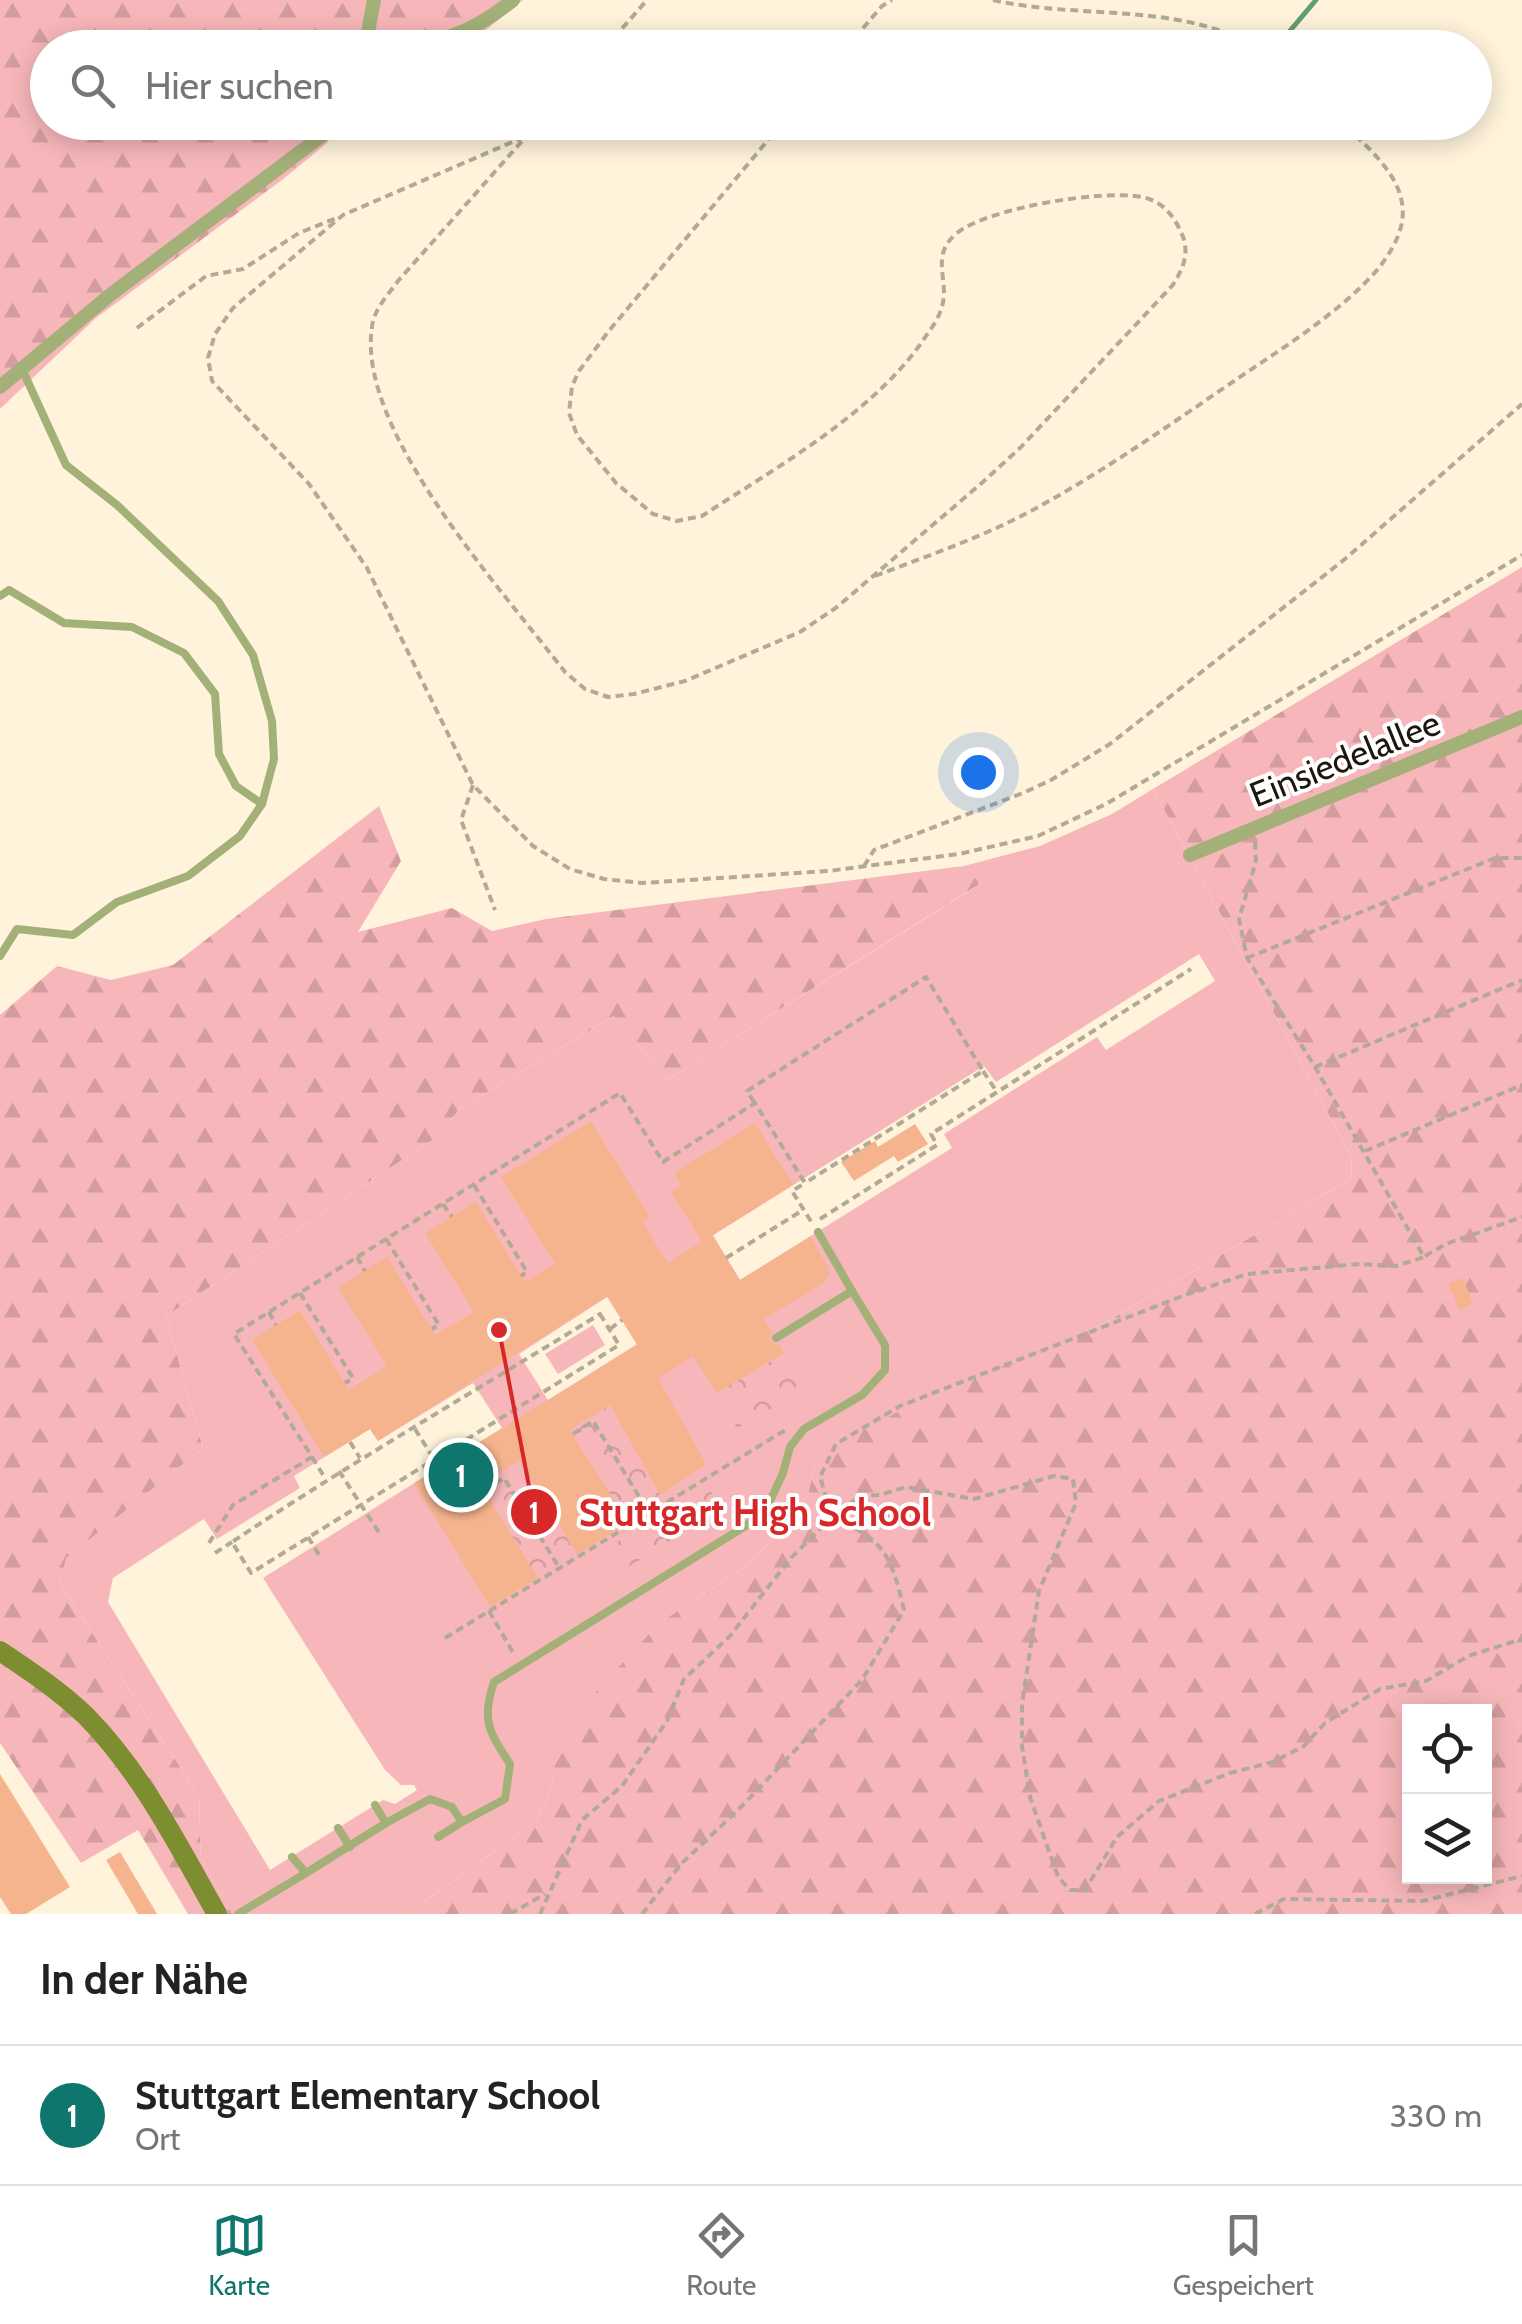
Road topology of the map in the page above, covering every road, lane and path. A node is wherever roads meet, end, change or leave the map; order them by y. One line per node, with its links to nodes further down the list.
1 (374, 0): 6 (street)
2 (512, 0): 7 (street)
3 (647, 0): 8 (path)
4 (892, 0): 9 (path)
5 (993, 0): 10 (path)
6 (368, 30)
7 (469, 30)
8 (621, 30)
9 (861, 30)
10 (1221, 30)
11 (316, 140): 18 (street)
12 (514, 140): 16 (path)
13 (523, 140): 22 (path)
14 (768, 140): 22 (path)
15 (1359, 140): 22 (path)
16 (343, 215): 17 (path); 25 (path)
17 (137, 328)
18 (22, 368): 19 (street); 26 (lane)
19 (0, 386)
20 (1522, 404): 30 (path)
21 (1522, 555): 30 (path)
22 (870, 578)
23 (0, 596): 26 (lane)
24 (1522, 716): 27 (street, Einsiedelallee)
25 (473, 785): 30 (path); 31 (path)
26 (262, 804): 32 (lane)
27 (1253, 830): 28 (street, Einsiedelallee); 33 (path)
28 (1190, 855)
29 (1522, 858): 33 (path)
30 (864, 866)
31 (495, 910)
32 (0, 956)
33 (1248, 958): 36 (path)
34 (1191, 969): 39 (path)
35 (1522, 980): 36 (path)
36 (1315, 1066): 41 (path)
37 (983, 1070): 39 (path); 40 (path); 42 (path)
38 (1522, 1086): 41 (path)
39 (997, 1092): 48 (path)
40 (755, 1103): 42 (path); 43 (path)
41 (1363, 1152): 51 (path)
42 (805, 1183): 45 (path)
43 (474, 1185): 44 (path); 54 (path)
44 (442, 1204): 46 (path); 49 (path)
45 (803, 1210): 48 (path); 52 (path)
46 (452, 1217)
47 (1522, 1217): 51 (path)
48 (815, 1228): 55 (lane)
49 (386, 1239): 50 (path); 61 (path)
50 (357, 1257): 53 (path); 56 (path)
51 (1424, 1257): 77 (path)
52 (726, 1258)
53 (365, 1271)
54 (521, 1276)
55 (852, 1290): 62 (lane); 91 (lane)
56 (300, 1293): 57 (path); 63 (path)
57 (269, 1312): 59 (path); 68 (path)
58 (622, 1320): 60 (path)
59 (276, 1326)
60 (610, 1329): 64 (path); 70 (path)
61 (432, 1330)
62 (776, 1338)
63 (345, 1383)
64 (415, 1429): 69 (path); 70 (path)
65 (788, 1429): 76 (path)
66 (573, 1434): 76 (path)
67 (350, 1442): 69 (path)
68 (312, 1457): 73 (path); 81 (path)
69 (360, 1458): 72 (path)
70 (434, 1459): 71 (path); 75 (path)
71 (439, 1467)
72 (339, 1471): 73 (path); 75 (path)
73 (326, 1479): 80 (path)
74 (484, 1490): 84 (path)
75 (360, 1504): 78 (path); 79 (path)
76 (650, 1514): 84 (path)
77 (832, 1516): 87 (path); 99 (path); 104 (path)
78 (380, 1534)
79 (308, 1537): 80 (path); 83 (path)
80 (232, 1542): 82 (path)
81 (209, 1543)
82 (215, 1552)
83 (321, 1558)
84 (560, 1569): 85 (path)
85 (488, 1610): 86 (path); 89 (path)
86 (445, 1638)
87 (1522, 1638)
88 (0, 1651): 100 (main road)
89 (508, 1663)
90 (375, 1805): 92 (lane)
91 (462, 1822): 92 (lane); 94 (lane)
92 (386, 1823): 95 (lane)
93 (338, 1828): 95 (lane)
94 (438, 1836)
95 (350, 1847): 97 (lane)
96 (292, 1856): 97 (lane)
97 (306, 1873): 101 (lane)
98 (1522, 1876): 105 (path)
99 (548, 1892): 102 (path); 103 (path)
100 (217, 1914)
101 (238, 1914)
102 (510, 1914)
103 (540, 1914)
104 (642, 1914)
105 (1255, 1914)

